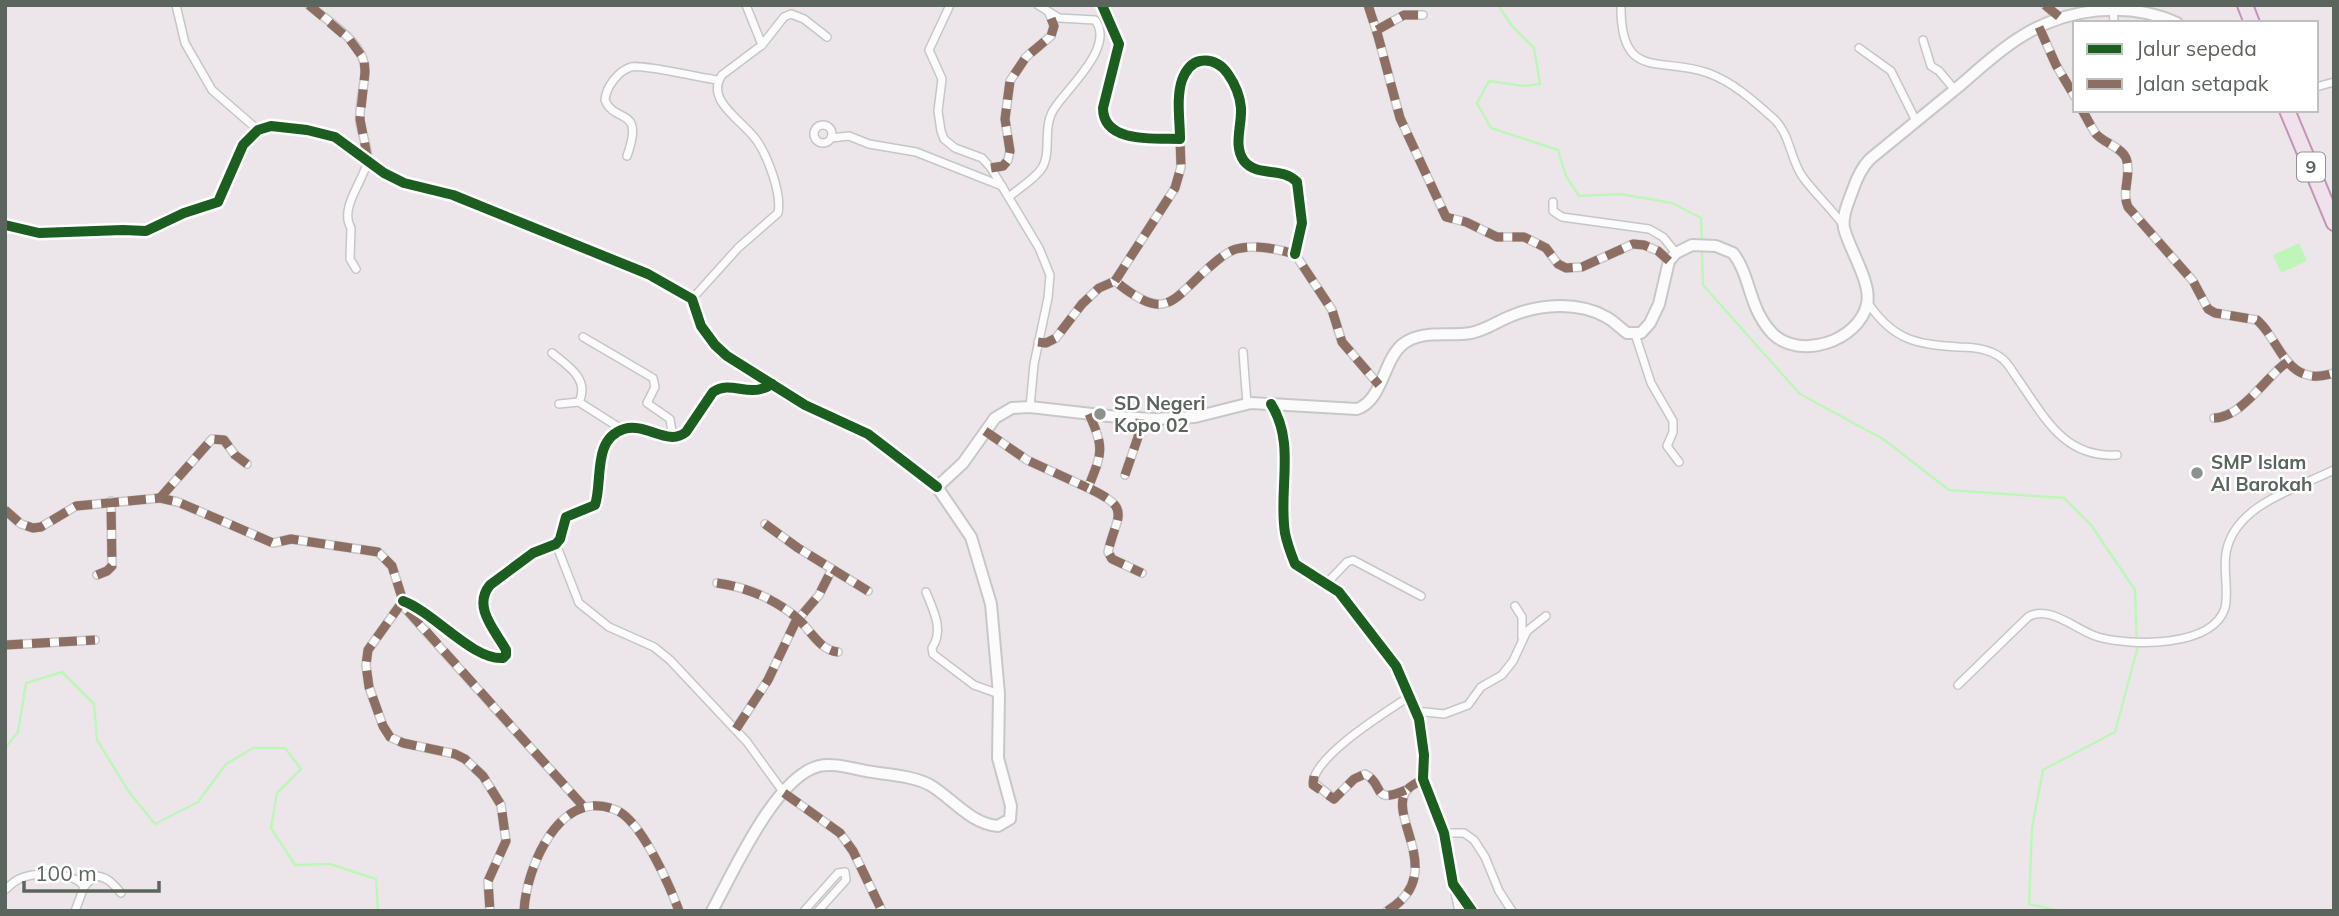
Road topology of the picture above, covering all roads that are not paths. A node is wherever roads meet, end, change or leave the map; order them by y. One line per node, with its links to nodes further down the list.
1 (176, 5): 27 (street)
2 (309, 5): 31 (street)
3 (746, 5): 19 (street)
4 (950, 5): 32 (street)
5 (1038, 5): 11 (street)
6 (1102, 5): 29 (street)
7 (1368, 5): 16 (street)
8 (1621, 5): 38 (street)
9 (2045, 5): 13 (street)
10 (2113, 7): 13 (main road); 14 (main road)
11 (1049, 13): 32 (street); 34 (street)
12 (1423, 15): 16 (street)
13 (2062, 19): 15 (main road)
14 (2170, 21)
15 (2039, 27): 22 (main road); 23 (street)
16 (1377, 30): 40 (street)
17 (827, 37): 19 (street)
18 (1923, 40): 22 (street)
19 (762, 45): 21 (street)
20 (1859, 48): 26 (street)
21 (718, 80): 30 (street); 43 (street)
22 (1955, 90): 26 (main road)
23 (2073, 94)
24 (2083, 112): 50 (street)
25 (2288, 112): 36 (highway, 9)
26 (1916, 121): 38 (main road)
27 (258, 130): 31 (street); 37 (street)
28 (831, 138): 33 (street)
29 (1180, 139): 39 (street); 42 (street)
30 (627, 156)
31 (368, 161): 41 (street); 43 (street)
32 (991, 168): 33 (street)
33 (1003, 187): 34 (street)
34 (1009, 197): 47 (street)
35 (1553, 202): 40 (street)
36 (2334, 223)
37 (5, 225)
38 (1844, 226): 44 (main road)
39 (1295, 254): 42 (street); 53 (street)
40 (1672, 257): 44 (main road); 45 (main road)
41 (356, 269)
42 (1115, 281): 47 (street)
43 (692, 299): 52 (street)
44 (1868, 303): 65 (street)
45 (1635, 334): 53 (main road); 66 (street)
46 (583, 337): 64 (street)
47 (1038, 342): 58 (street)
48 (1243, 352): 56 (street)
49 (552, 353): 54 (street)
50 (2287, 362): 51 (street); 60 (street)
51 (2334, 373)
52 (772, 384): 64 (street); 70 (street)
53 (1379, 385): 57 (main road)
54 (579, 402): 55 (street); 62 (street)
55 (559, 404)
56 (1247, 404): 57 (main road); 61 (main road)
57 (1271, 404): 81 (street)
58 (1030, 407): 59 (main road); 63 (main road)
59 (1089, 414): 61 (main road); 71 (street)
60 (2214, 418)
61 (1140, 419): 69 (street)
62 (622, 430): 64 (street); 76 (street)
63 (985, 431): 70 (main road); 71 (street)
64 (673, 438)
65 (2117, 455)
66 (1679, 463)
67 (247, 464): 72 (street)
68 (2334, 470): 93 (street)
69 (1125, 475)
70 (937, 487): 94 (main road)
71 (1088, 488): 78 (street)
72 (160, 498): 73 (street); 85 (street)
73 (111, 501): 74 (street); 79 (street)
74 (5, 510)
75 (765, 524): 77 (street)
76 (555, 544): 85 (street); 97 (street)
77 (832, 569): 82 (street); 88 (street)
78 (1142, 573)
79 (97, 575)
80 (717, 583): 88 (street)
81 (1328, 583): 84 (street); 95 (street)
82 (868, 591)
83 (926, 592): 94 (street)
84 (1421, 596)
85 (402, 602): 101 (street); 108 (street)
86 (1515, 606): 90 (street)
87 (1546, 616): 90 (street)
88 (798, 619): 92 (street); 97 (street)
89 (95, 640): 91 (street)
90 (1521, 642): 96 (street)
91 (5, 645)
92 (838, 652)
93 (1958, 685)
94 (999, 694): 100 (main road)
95 (1410, 696): 96 (street); 99 (street)
96 (1416, 711): 98 (street)
97 (736, 729): 100 (street)
98 (1423, 779): 99 (street); 102 (street)
99 (1408, 789): 115 (street)
100 (784, 793): 111 (main road); 114 (street)
101 (584, 807): 109 (street); 110 (street)
102 (1444, 833): 103 (street); 118 (street)
103 (1453, 884): 116 (street); 117 (street)
104 (84, 887): 105 (street); 106 (street); 107 (street)
105 (5, 890)
106 (121, 893)
107 (75, 911)
108 (490, 911)
109 (524, 911)
110 (679, 911)
111 (712, 911)
112 (804, 911): 113 (street)
113 (818, 911)
114 (882, 911)
115 (1387, 911)
116 (1459, 911)
117 (1472, 911)
118 (1512, 911)

